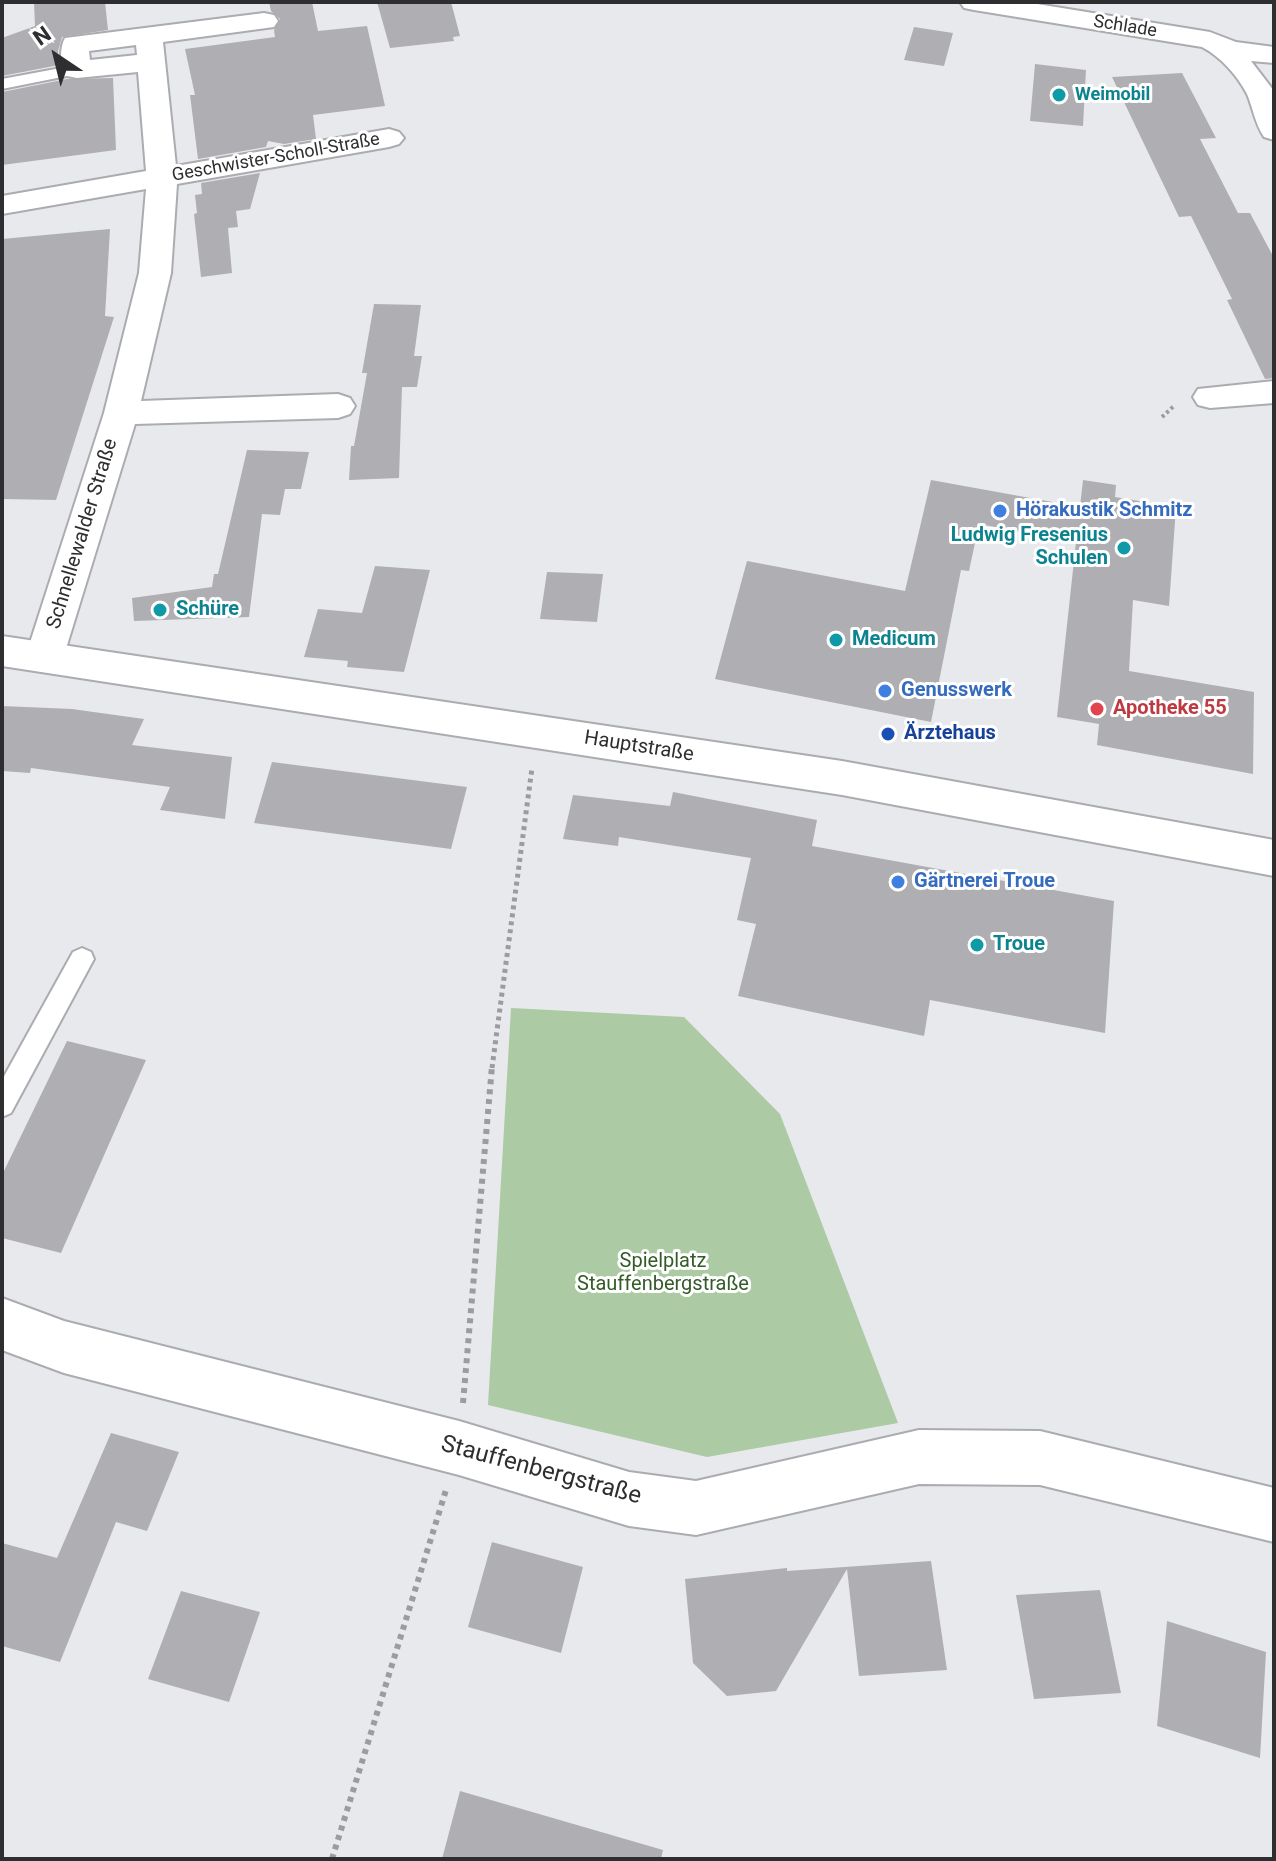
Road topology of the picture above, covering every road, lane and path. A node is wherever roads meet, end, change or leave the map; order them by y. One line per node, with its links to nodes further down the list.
1 (974, 2): 4 (street, Schlade)
2 (264, 21): 3 (street)
3 (151, 49): 6 (street); 10 (street, Geschwister-Scholl-Straße)
4 (1229, 50): 5 (street, Schlade); 8 (street)
5 (1274, 55)
6 (77, 70): 7 (lane)
7 (2, 84)
8 (1274, 131)
9 (389, 138): 10 (street, Geschwister-Scholl-Straße)
10 (162, 179): 11 (street, Geschwister-Scholl-Straße); 15 (street, Schnellewalder Straße)
11 (2, 205)
12 (1274, 392): 13 (street)
13 (1210, 397)
14 (338, 406): 15 (street, Schnellewalder Straße)
15 (121, 413): 17 (street, Schnellewalder Straße)
16 (2, 651): 17 (street, Hauptstraße)
17 (45, 655): 18 (street, Hauptstraße)
18 (537, 732): 19 (street, Hauptstraße); 23 (path)
19 (1274, 858)
20 (82, 959): 21 (lane)
21 (2, 1105)
22 (2, 1324): 23 (street, Stauffenbergstraße)
23 (459, 1448): 24 (street, Stauffenbergstraße); 25 (path)
24 (1274, 1515)
25 (332, 1859)

